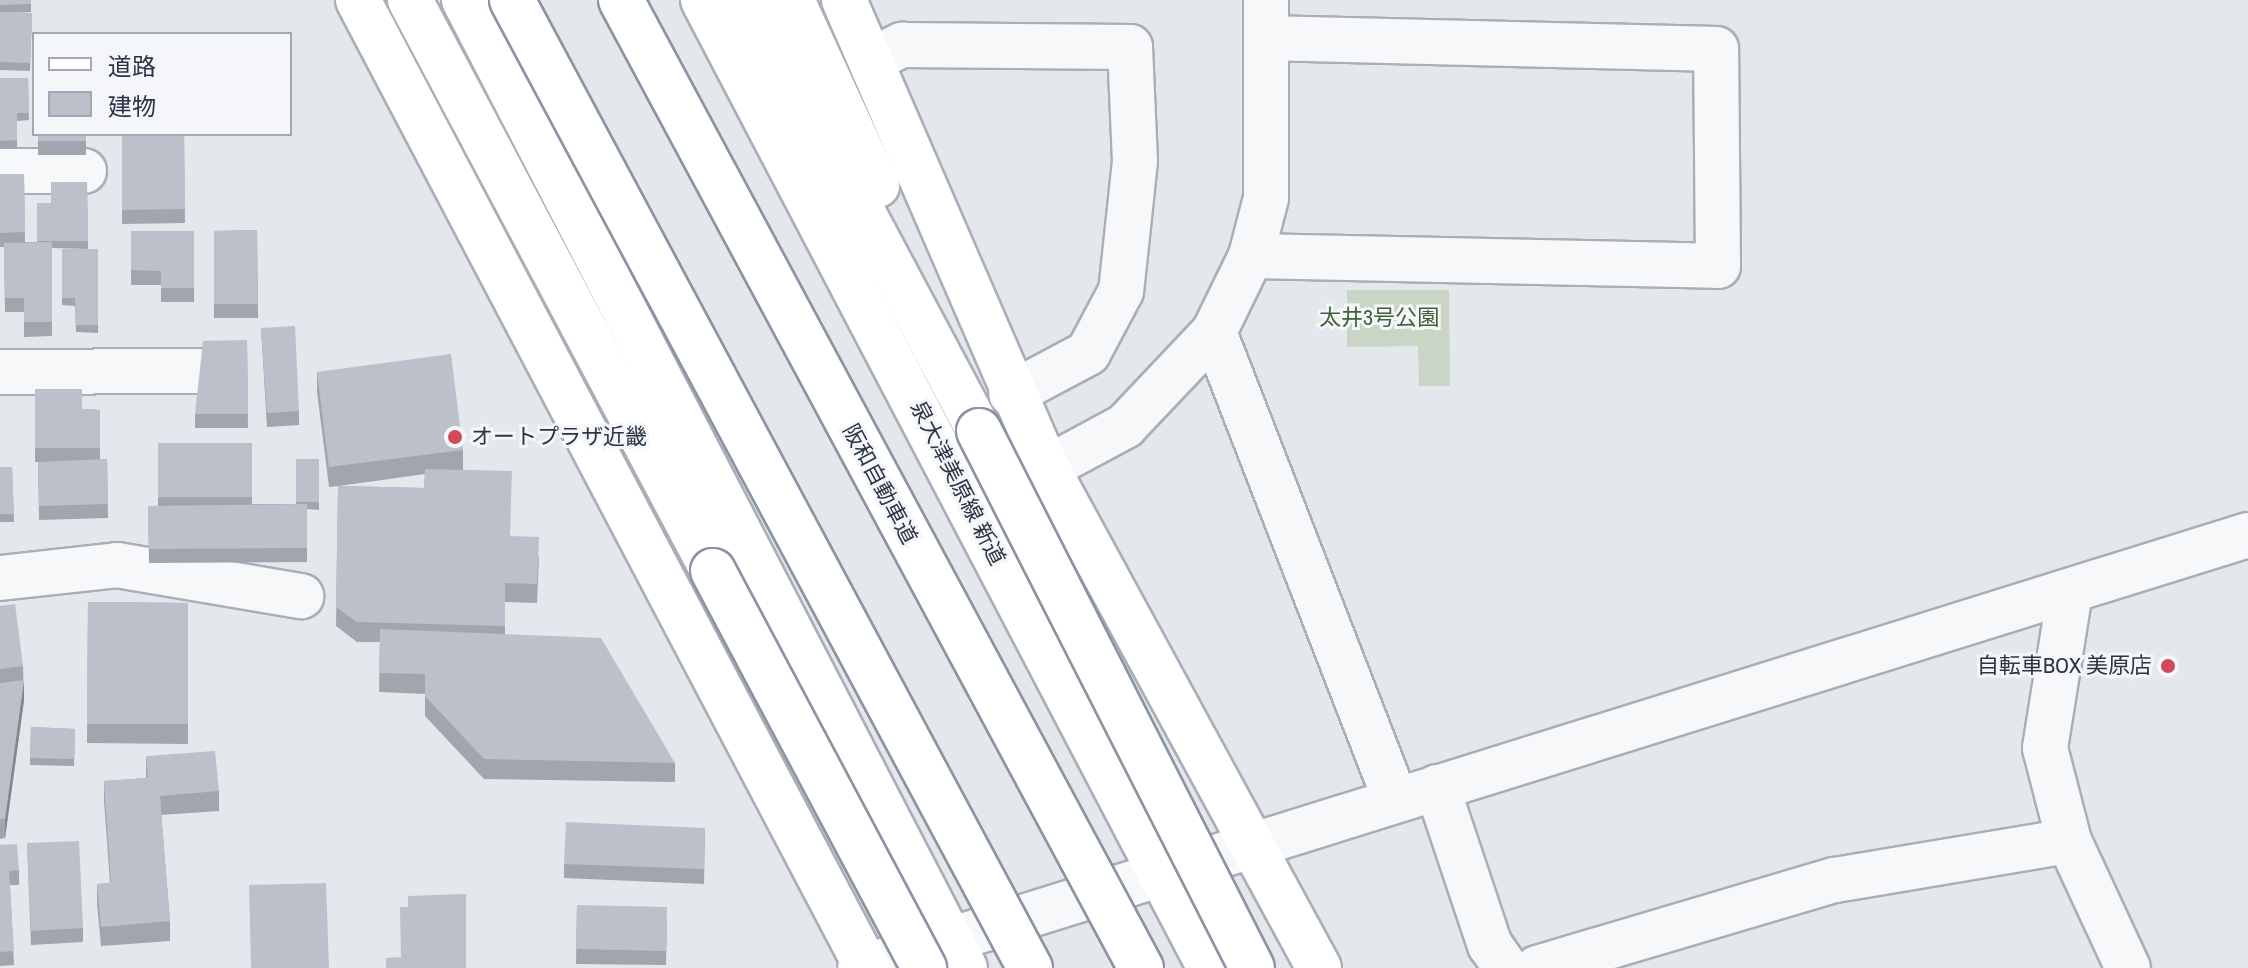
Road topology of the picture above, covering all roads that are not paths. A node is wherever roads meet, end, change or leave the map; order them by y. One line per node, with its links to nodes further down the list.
1 (358, 0): 31 (main road)
2 (410, 0): 30 (main road, bridge)
3 (464, 0): 30 (main road)
4 (512, 0): 32 (main road, bridge)
5 (621, 0): 33 (main road, 阪和自動車道, bridge)
6 (703, 0): 29 (main road, 泉大津美原線 新道)
7 (750, 0): 19 (main road)
8 (792, 0): 19 (main road)
9 (844, 0): 11 (main road)
10 (1266, 19): 14 (street); 14 (street)
11 (872, 60): 18 (main road); 18 (street)
12 (0, 171): 13 (street)
13 (84, 171)
14 (1251, 256): 15 (street)
15 (1214, 332): 20 (street); 26 (street)
16 (200, 371): 17 (street)
17 (0, 372)
18 (1011, 394): 20 (main road)
19 (979, 431): 35 (main road, bridge)
20 (1047, 468): 27 (main road)
21 (2248, 535): 23 (street)
22 (0, 578): 24 (street)
23 (2070, 592): 25 (street); 28 (street)
24 (301, 596)
25 (1437, 787): 26 (street); 37 (street)
26 (1395, 798): 27 (street)
27 (1252, 841): 29 (street); 36 (main road)
28 (2069, 841): 38 (street); 39 (street)
29 (1155, 870): 30 (street); 34 (main road, 泉大津美原線 新道)
30 (946, 958): 31 (street)
31 (865, 967)
32 (1030, 968)
33 (1141, 968)
34 (1210, 968)
35 (1252, 968)
36 (1319, 968)
37 (1506, 968)
38 (1537, 968)
39 (2128, 968)

